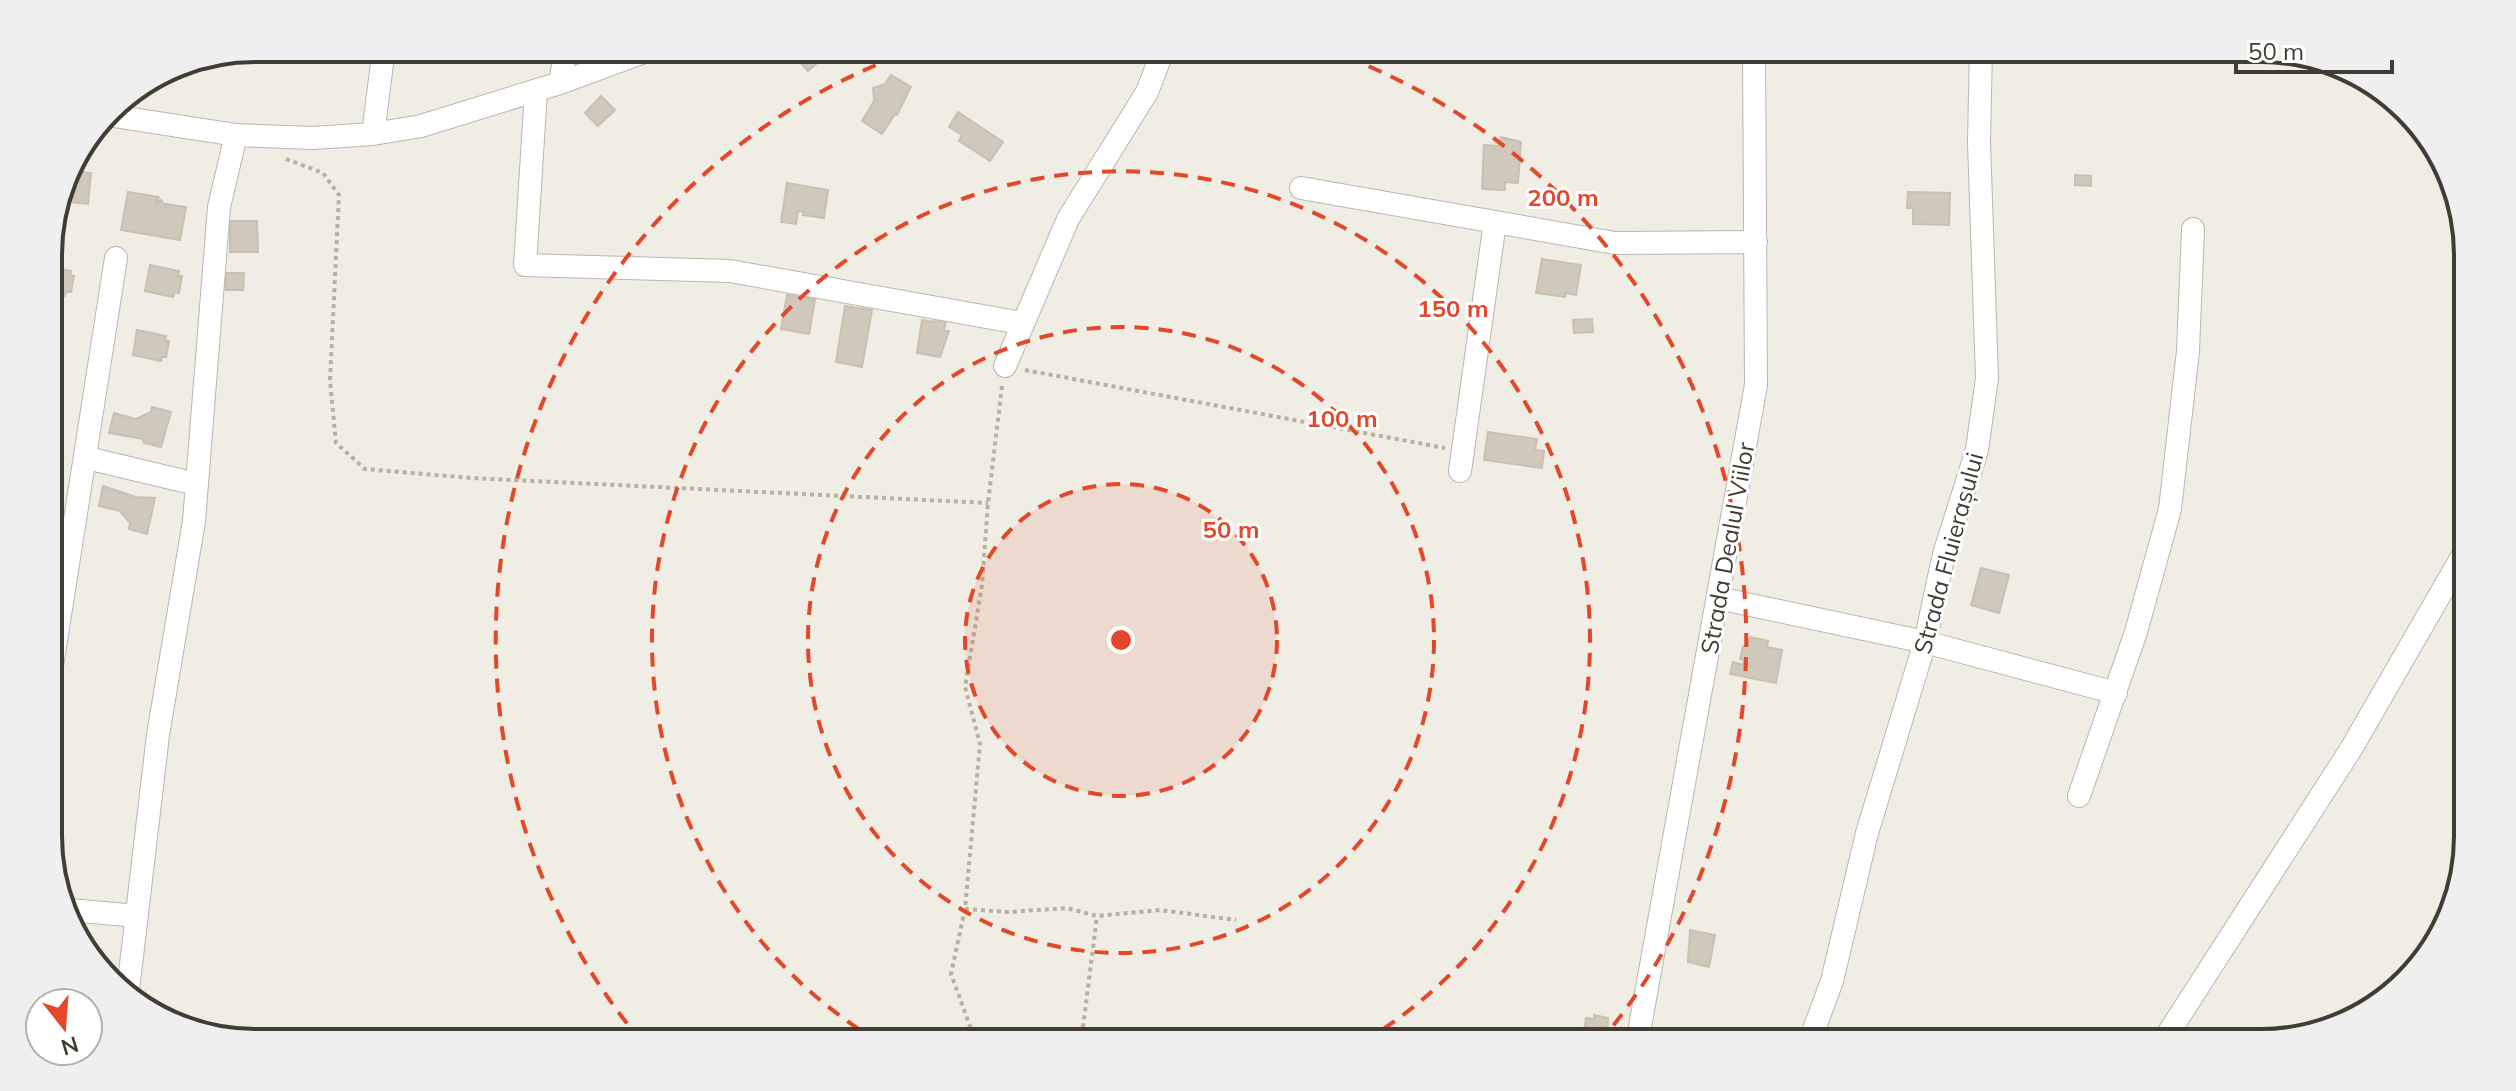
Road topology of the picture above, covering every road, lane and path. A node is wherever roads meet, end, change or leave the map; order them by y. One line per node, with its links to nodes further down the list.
1 (382, 62): 10 (street)
2 (564, 62): 7 (street)
3 (617, 62): 7 (street)
4 (1159, 62): 18 (street)
5 (1754, 62): 16 (street, Strada Dealul Viilor)
6 (1981, 62): 27 (street, Strada Fluierașului)
7 (560, 83): 8 (street)
8 (536, 91): 10 (street); 18 (street)
9 (121, 117): 11 (street)
10 (373, 134): 11 (street)
11 (236, 135): 22 (street)
12 (282, 157): 23 (path)
13 (1301, 188): 14 (street)
14 (1495, 222): 16 (street); 21 (street)
15 (2193, 229): 28 (street)
16 (1756, 242): 25 (street, Strada Dealul Viilor)
17 (116, 258): 20 (street)
18 (1021, 323): 19 (street)
19 (1005, 366): 21 (path); 23 (path)
20 (87, 458): 22 (street); 26 (street)
21 (1462, 461)
22 (196, 484): 32 (street)
23 (988, 503): 30 (path)
24 (2454, 571): 40 (street)
25 (1718, 598): 27 (street); 38 (street, Strada Dealul Viilor)
26 (62, 607)
27 (1925, 642): 28 (street); 39 (street, Strada Fluierașului)
28 (2116, 693): 29 (street)
29 (2079, 796)
30 (965, 909): 33 (path); 36 (path)
31 (77, 911): 32 (street)
32 (137, 916): 35 (street)
33 (1097, 916): 34 (path); 37 (path)
34 (1236, 920)
35 (129, 981)
36 (971, 1029)
37 (1083, 1029)
38 (1640, 1029)
39 (1814, 1029)
40 (2171, 1029)

